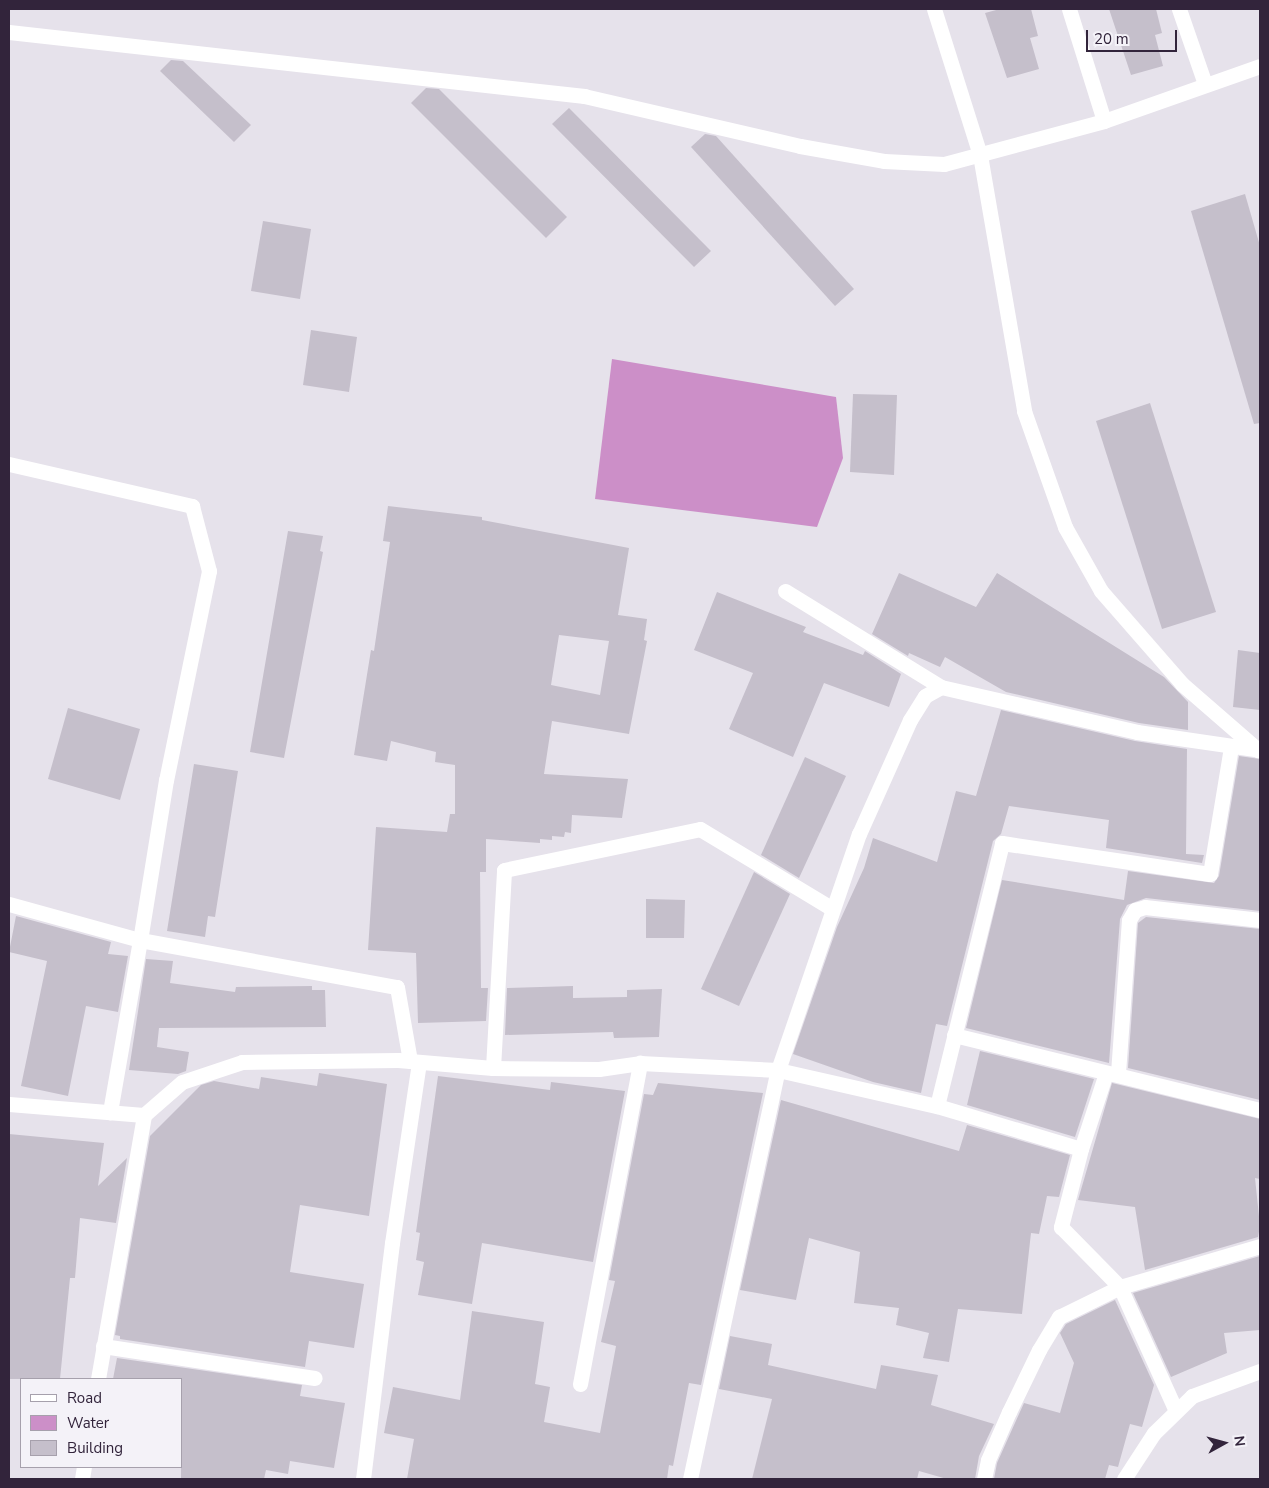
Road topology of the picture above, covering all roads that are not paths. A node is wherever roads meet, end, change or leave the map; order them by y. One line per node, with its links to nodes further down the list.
1 (934, 9): 8 (street)
2 (1069, 9): 7 (street)
3 (1178, 9): 6 (street)
4 (9, 32): 8 (street)
5 (1260, 66): 6 (street)
6 (1205, 84): 7 (street)
7 (1104, 121): 8 (street)
8 (980, 155): 13 (street)
9 (9, 464): 17 (street)
10 (785, 591): 11 (street)
11 (941, 687): 12 (street); 15 (street)
12 (1232, 747): 13 (street); 18 (street)
13 (1259, 750)
14 (9, 904): 17 (street)
15 (831, 908): 21 (street); 22 (street)
16 (1260, 920): 23 (street)
17 (140, 940): 19 (street); 27 (street)
18 (954, 1035): 23 (street); 25 (street)
19 (414, 1062): 21 (street); 28 (street); 38 (street)
20 (640, 1063): 21 (street); 22 (street); 36 (street)
21 (494, 1068)
22 (778, 1070): 25 (street); 39 (street)
23 (1112, 1073): 26 (street); 29 (street)
24 (9, 1104): 27 (street)
25 (937, 1106): 29 (street)
26 (1260, 1110)
27 (110, 1112): 28 (street)
28 (144, 1115): 32 (street)
29 (1081, 1149): 31 (street)
30 (1260, 1246): 31 (street)
31 (1120, 1287): 37 (street); 40 (street)
32 (103, 1346): 34 (street); 35 (street)
33 (1260, 1372): 37 (street)
34 (98, 1378)
35 (315, 1378)
36 (580, 1384)
37 (1176, 1411): 41 (street)
38 (363, 1479)
39 (690, 1479)
40 (984, 1479)
41 (1124, 1479)

